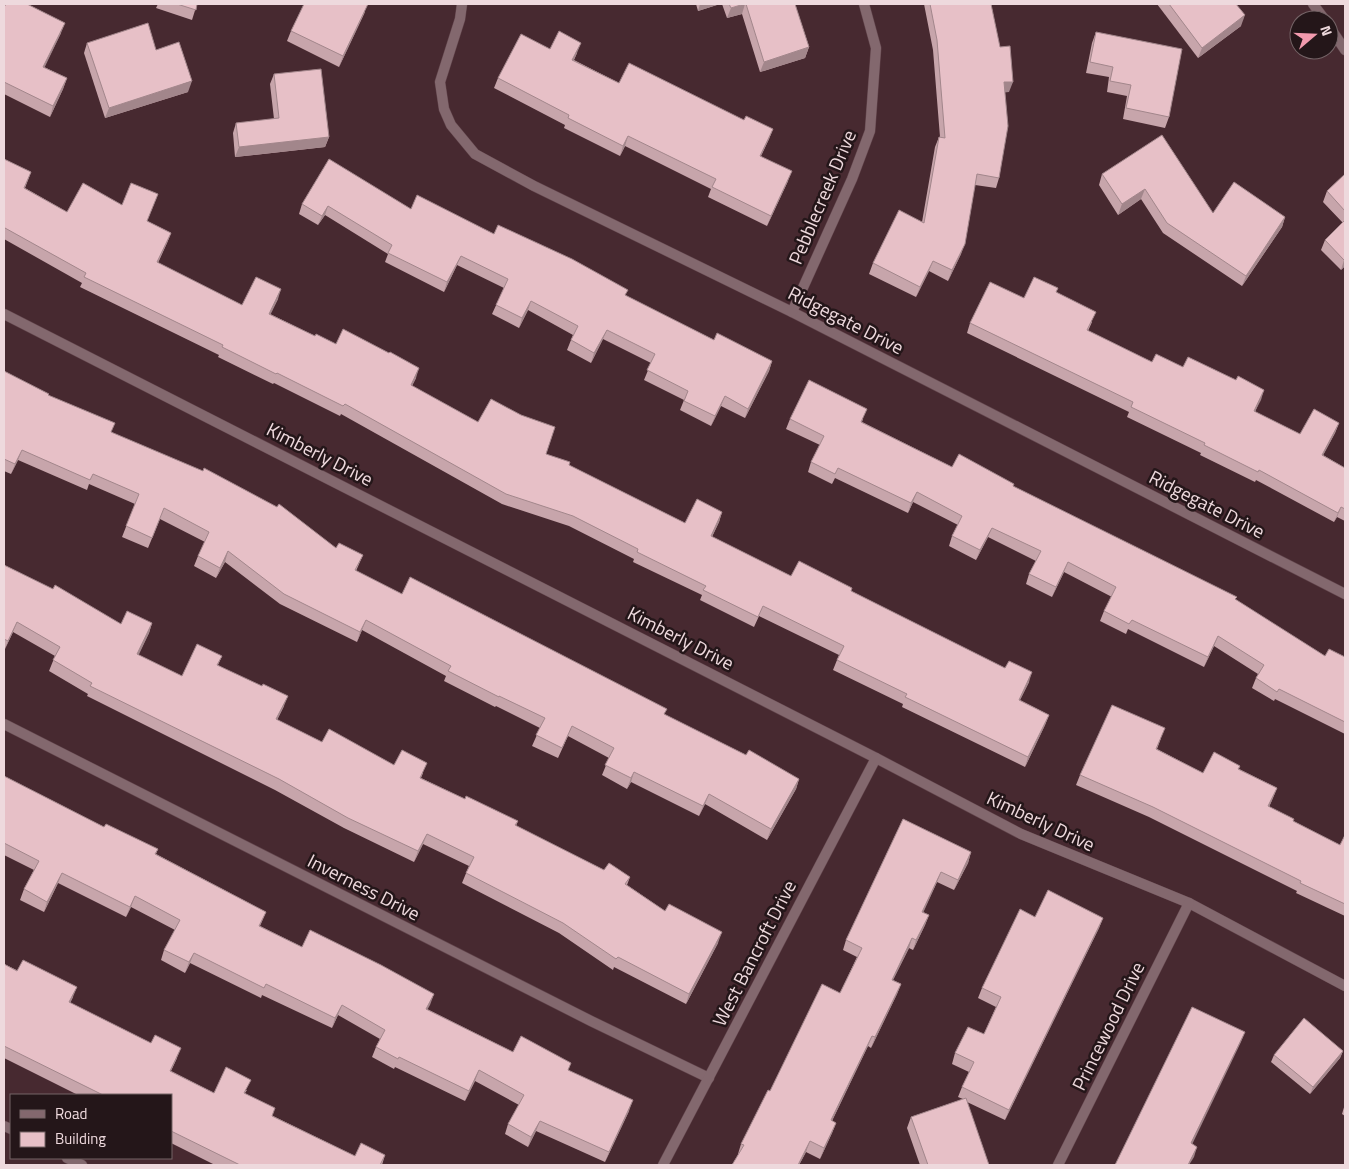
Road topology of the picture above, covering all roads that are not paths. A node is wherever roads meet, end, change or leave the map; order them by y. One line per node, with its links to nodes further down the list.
1 (462, 4): 3 (street, Ridgegate Drive)
2 (864, 4): 3 (street, Pebblecreek Drive)
3 (792, 312): 5 (street, Ridgegate Drive)
4 (4, 314): 7 (street, Kimberly Drive)
5 (1345, 594)
6 (4, 724): 10 (street, Inverness Drive)
7 (876, 758): 8 (street, Kimberly Drive); 10 (street, West Bancroft Drive)
8 (1188, 903): 9 (street, Kimberly Drive); 14 (street, Princewood Drive)
9 (1345, 986)
10 (709, 1078): 13 (street, West Bancroft Drive)
11 (69, 1159): 12 (street)
12 (82, 1165)
13 (663, 1165)
14 (1058, 1165)

